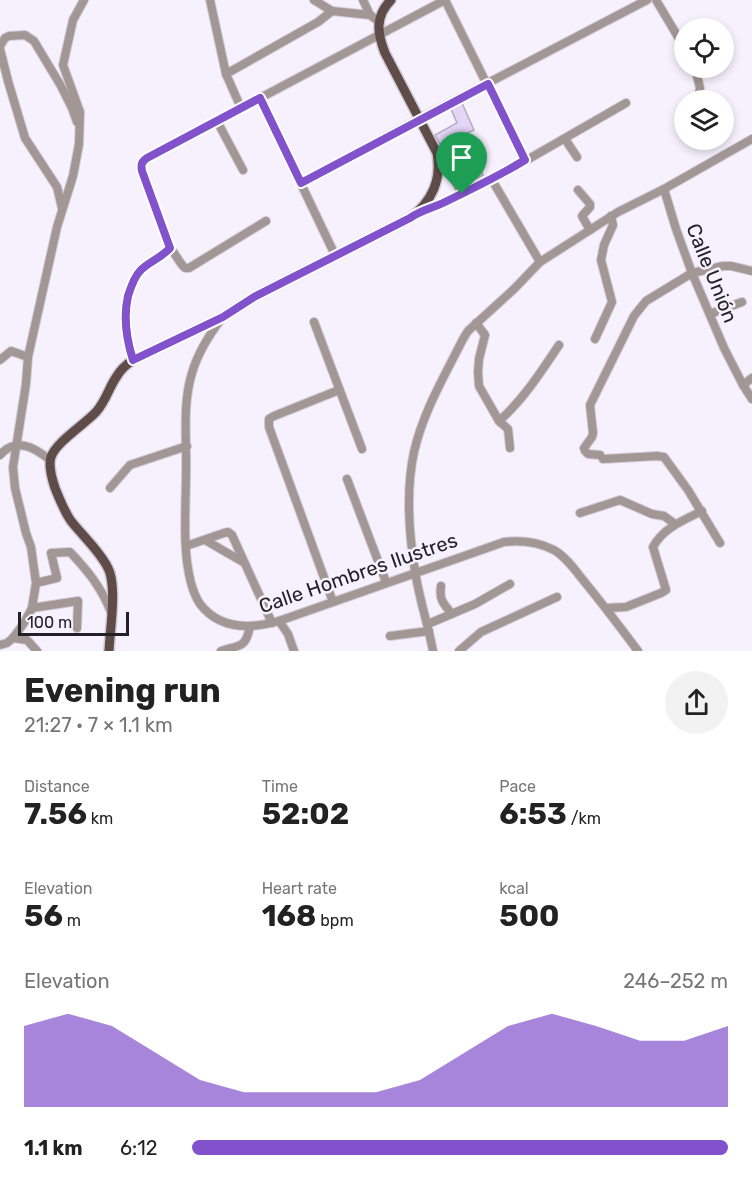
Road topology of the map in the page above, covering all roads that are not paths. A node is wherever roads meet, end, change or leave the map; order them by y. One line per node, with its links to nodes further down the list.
1 (90, 0): 9 (street)
2 (210, 0): 15 (street)
3 (314, 0): 10 (street)
4 (363, 0): 11 (street)
5 (391, 0): 11 (main road)
6 (445, 0): 13 (street); 16 (street)
7 (647, 0): 16 (street)
8 (656, 0): 12 (street)
9 (83, 4): 22 (street)
10 (332, 11): 11 (street); 15 (street)
11 (374, 18): 13 (main road, Calle Hombres Ilustres)
12 (674, 30)
13 (378, 35): 17 (street); 20 (main road, Calle Hombres Ilustres)
14 (0, 46): 22 (street); 34 (street)
15 (226, 74): 19 (street)
16 (488, 84): 20 (street); 27 (street)
17 (260, 98): 19 (street); 30 (street)
18 (626, 103): 23 (street)
19 (241, 108): 21 (street)
20 (419, 119): 25 (main road, Calle Hombres Ilustres); 30 (street)
21 (217, 121): 28 (street); 39 (street)
22 (80, 130): 34 (street)
23 (565, 139): 26 (street); 27 (street)
24 (752, 139): 31 (street)
25 (437, 153): 33 (street, Calle Hombres Ilustres); 35 (main road, Calle Hombres Ilustres)
26 (577, 157)
27 (525, 160): 29 (street)
28 (243, 170)
29 (492, 180): 33 (street); 41 (street)
30 (301, 183): 40 (street)
31 (664, 189): 36 (street); 43 (street, Calle Unión)
32 (578, 190): 38 (street)
33 (462, 194): 35 (street)
34 (62, 208): 51 (street)
35 (420, 211): 40 (main road, Calle Hombres Ilustres)
36 (611, 216): 38 (street); 49 (street)
37 (266, 221): 39 (street)
38 (590, 230): 41 (street)
39 (170, 248): 53 (street)
40 (335, 255): 46 (main road, Calle Hombres Ilustres)
41 (540, 262): 48 (street)
42 (752, 271): 43 (street)
43 (692, 273): 45 (street, Calle Unión); 67 (street)
44 (742, 302): 45 (street)
45 (710, 314): 55 (street, Calle Unión)
46 (223, 317): 53 (main road, Calle Hombres Ilustres); 60 (street, Calle Hombres Ilustres)
47 (314, 322): 56 (street)
48 (476, 323): 58 (street); 74 (street)
49 (594, 339)
50 (559, 345): 58 (street)
51 (28, 357): 52 (street); 59 (street)
52 (0, 360)
53 (133, 360): 64 (main road)
54 (752, 378): 55 (street)
55 (743, 385): 57 (street, Calle Unión)
56 (339, 390): 62 (street); 80 (street)
57 (752, 399)
58 (499, 421): 61 (street)
59 (18, 445): 63 (street); 64 (street); 76 (street)
60 (187, 446): 66 (street); 72 (street, Calle Hombres Ilustres)
61 (510, 448)
62 (362, 449)
63 (0, 455)
64 (50, 460): 83 (main road)
65 (347, 479): 75 (street)
66 (110, 488)
67 (702, 512): 69 (street); 71 (street)
68 (580, 513): 69 (street)
69 (675, 524): 82 (street)
70 (205, 540): 72 (street); 73 (street); 73 (street)
71 (720, 543)
72 (186, 546): 86 (street, Calle Hombres Ilustres)
73 (243, 562): 85 (street)
74 (415, 573): 75 (street, Calle Hombres Ilustres); 82 (street, Calle Hombres Ilustres); 87 (street)
75 (386, 582): 80 (street, Calle Hombres Ilustres)
76 (36, 583): 81 (street); 83 (street)
77 (510, 584): 84 (street)
78 (441, 586): 84 (street)
79 (557, 597): 96 (street)
80 (333, 602): 85 (street, Calle Hombres Ilustres)
81 (32, 608): 88 (street); 90 (street)
82 (606, 608): 97 (street, Calle Hombres Ilustres)
83 (111, 612): 92 (main road)
84 (452, 614): 87 (street)
85 (276, 622): 86 (street, Calle Hombres Ilustres); 94 (street)
86 (250, 626): 93 (street)
87 (429, 627): 89 (street); 95 (street)
88 (77, 628)
89 (390, 636)
90 (6, 644): 91 (street)
91 (37, 651)
92 (109, 651)
93 (221, 651)
94 (294, 651)
95 (434, 651)
96 (459, 651)
97 (638, 651)

